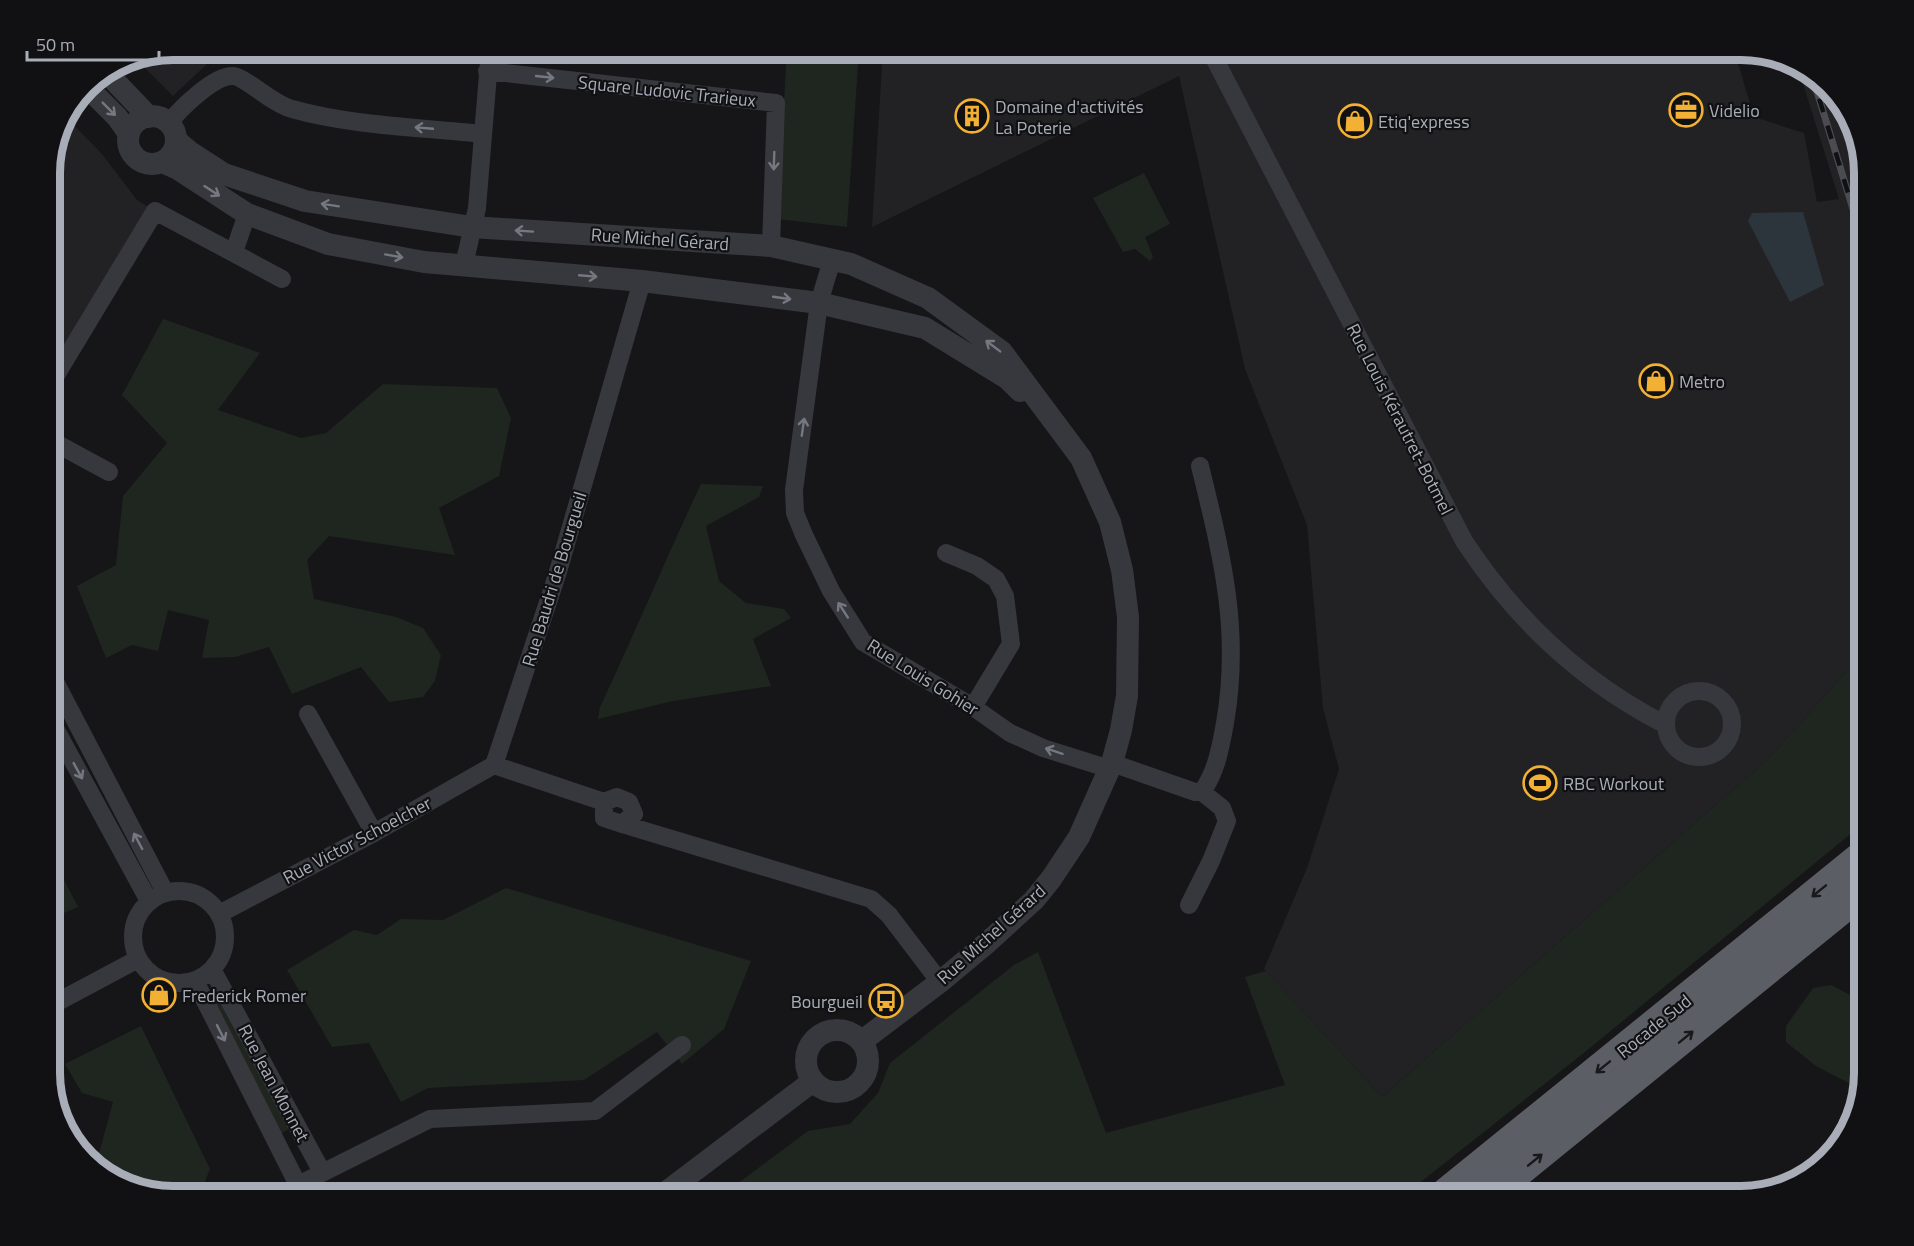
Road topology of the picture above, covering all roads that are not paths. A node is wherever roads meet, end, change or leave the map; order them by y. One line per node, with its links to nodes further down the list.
1 (489, 60): 3 (street)
2 (1215, 60): 28 (street, Rue Louis Kérautret-Botmel)
3 (487, 71): 8 (street); 12 (street, Square Ludovic Trarieux, one-way to 12)
4 (112, 78): 6 (street, Rue Michel Gérard)
5 (93, 93): 7 (street, Rue Michel Gérard, one-way to 7)
6 (164, 127): 7 (street); 8 (street, one-way to 6); 9 (street); 11 (street, Rue Michel Gérard, one-way to 6)
7 (129, 134): 9 (street, Rue Michel Gérard)
8 (482, 134): 11 (street)
9 (162, 162): 10 (street, Rue Michel Gérard, one-way to 10)
10 (247, 214): 13 (street); 15 (street, Rue Michel Gérard, one-way to 15)
11 (472, 227): 12 (street, Rue Michel Gérard, one-way to 11); 15 (street)
12 (771, 246): 14 (street, Rue Michel Gérard)
13 (234, 252): 16 (street); 19 (street)
14 (832, 260): 18 (street, Rue Louis Gohier); 21 (street, Rue Michel Gérard, one-way to 14)
15 (464, 264): 17 (street, Rue Michel Gérard, one-way to 17)
16 (282, 279)
17 (642, 281): 18 (street, Rue Michel Gérard, one-way to 18); 30 (street, Rue Baudri de Bourgueil)
18 (819, 303): 21 (street, Rue Michel Gérard); 26 (street, Rue Louis Gohier, one-way to 18)
19 (60, 368)
20 (60, 445): 23 (street)
21 (1081, 458): 31 (street, Rue Michel Gérard)
22 (1200, 466): 32 (street)
23 (109, 472)
24 (946, 553): 26 (street)
25 (60, 693): 35 (street, one-way to 25)
26 (972, 706): 31 (street, Rue Louis Gohier, one-way to 26)
27 (308, 714): 33 (street)
28 (1666, 725)
29 (60, 736): 35 (street, one-way to 35)
30 (494, 765): 33 (street, Rue Victor Schoelcher); 42 (street)
31 (1111, 766): 32 (street, Rue Louis Gohier); 42 (street, Rue Michel Gérard)
32 (1202, 792): 37 (street)
33 (374, 833): 38 (street, Rue Victor Schoelcher)
34 (1854, 862): 51 (highway, Rocade Sud, one-way to 51)
35 (157, 897): 38 (street); 39 (street)
36 (1854, 899): 52 (highway, Rocade Sud, one-way to 36)
37 (1189, 905)
38 (219, 914): 40 (street)
39 (138, 958): 41 (street); 43 (street)
40 (212, 969): 41 (street); 47 (street, Rue Jean Monnet)
41 (195, 981): 48 (street, Rue Jean Monnet, one-way to 48)
42 (940, 982): 44 (street, Rue Michel Gérard)
43 (60, 1001)
44 (862, 1041): 46 (street); 46 (street)
45 (682, 1045): 47 (street)
46 (813, 1081): 50 (street)
47 (322, 1172): 49 (street, Rue Jean Monnet)
48 (293, 1186)
49 (302, 1186)
50 (675, 1186)
51 (1456, 1186)
52 (1502, 1186)

